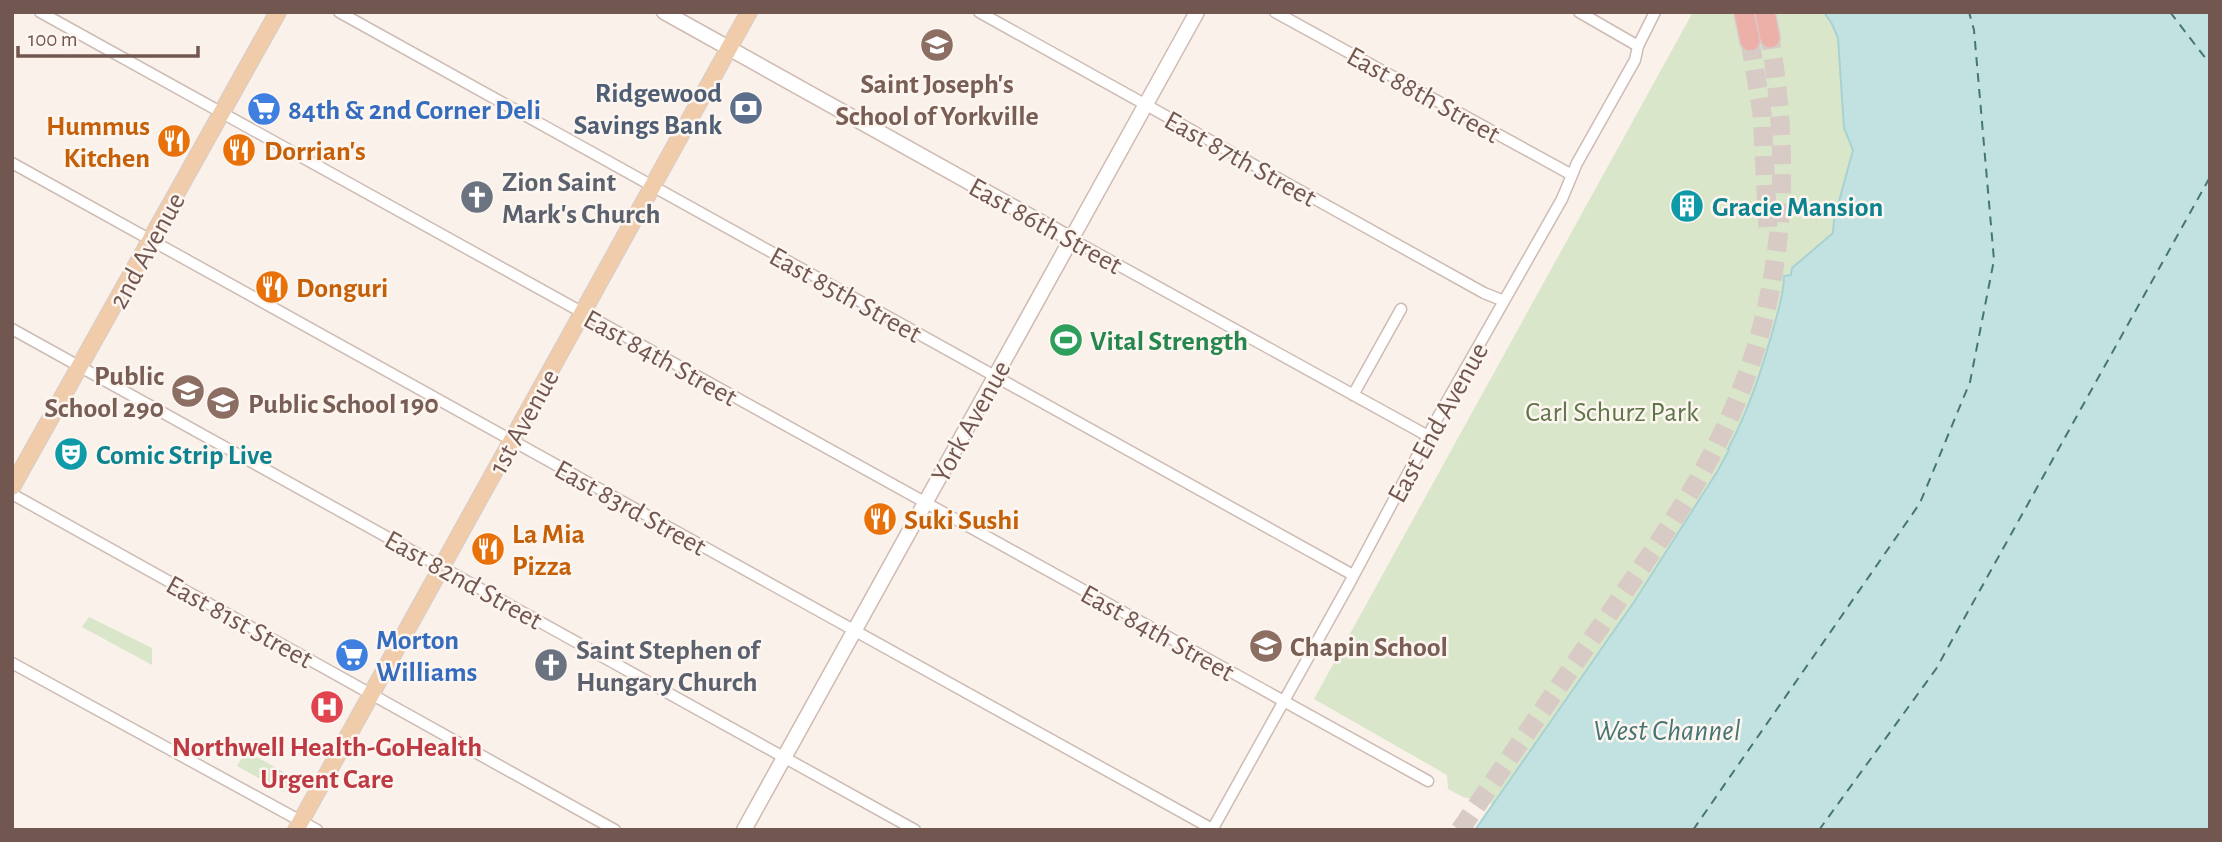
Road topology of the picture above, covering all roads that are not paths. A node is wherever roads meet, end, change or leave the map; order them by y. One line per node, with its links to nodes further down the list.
1 (40, 12): 16 (street, East 84th Street)
2 (278, 12): 16 (main road, 2nd Avenue)
3 (339, 12): 19 (street, East 85th Street)
4 (664, 12): 14 (main road, East 86th Street)
5 (749, 12): 14 (main road, 1st Avenue)
6 (979, 12): 15 (street, East 87th Street)
7 (1197, 12): 15 (main road, York Avenue)
8 (1275, 12): 18 (street, East 88th Street)
9 (1579, 12): 13 (street)
10 (1655, 12): 13 (street, East End Avenue)
11 (1744, 12): 12 (highway)
12 (1765, 12)
13 (1638, 46): 18 (street, East End Avenue)
14 (729, 48): 19 (main road, 1st Avenue); 20 (main road, East 86th Street)
15 (1146, 105): 20 (main road, York Avenue); 22 (street, East 87th Street)
16 (222, 113): 21 (main road, 2nd Avenue); 24 (street, East 84th Street)
17 (12, 163): 21 (street, East 83rd Street)
18 (1572, 175): 22 (street, East End Avenue)
19 (653, 187): 24 (main road, 1st Avenue); 27 (street, East 85th Street)
20 (1071, 239): 27 (main road, York Avenue); 28 (street, East 86th Street)
21 (152, 241): 26 (main road, 2nd Avenue); 30 (street, East 83rd Street)
22 (1504, 301): 29 (street, East End Avenue)
23 (1401, 309): 28 (street)
24 (583, 314): 30 (main road, 1st Avenue); 33 (street, East 84th Street)
25 (12, 329): 26 (street, East 82nd Street)
26 (80, 367): 31 (main road, 2nd Avenue); 34 (street, East 82nd Street)
27 (995, 376): 33 (main road, York Avenue); 35 (street, East 85th Street)
28 (1353, 395): 29 (street, East 86th Street)
29 (1428, 436): 35 (street, East End Avenue)
30 (512, 440): 34 (main road, 1st Avenue); 36 (street, East 83rd Street)
31 (12, 487)
32 (12, 494): 38 (street, East 81st Street)
33 (925, 503): 36 (main road, York Avenue); 39 (street, East 84th Street)
34 (441, 567): 38 (main road, 1st Avenue); 40 (street, East 82nd Street)
35 (1353, 575): 39 (street, East End Avenue)
36 (854, 631): 40 (main road, York Avenue); 43 (street, East 83rd Street)
37 (12, 663): 42 (street)
38 (371, 694): 42 (main road, 1st Avenue); 45 (street, East 81st Street)
39 (1283, 701): 41 (street, East 84th Street); 43 (street, East End Avenue)
40 (784, 757): 46 (main road, York Avenue); 47 (street, East 82nd Street)
41 (1428, 781)
42 (299, 825): 44 (street)
43 (1213, 829)
44 (317, 830)
45 (615, 830)
46 (744, 830)
47 (915, 830)

